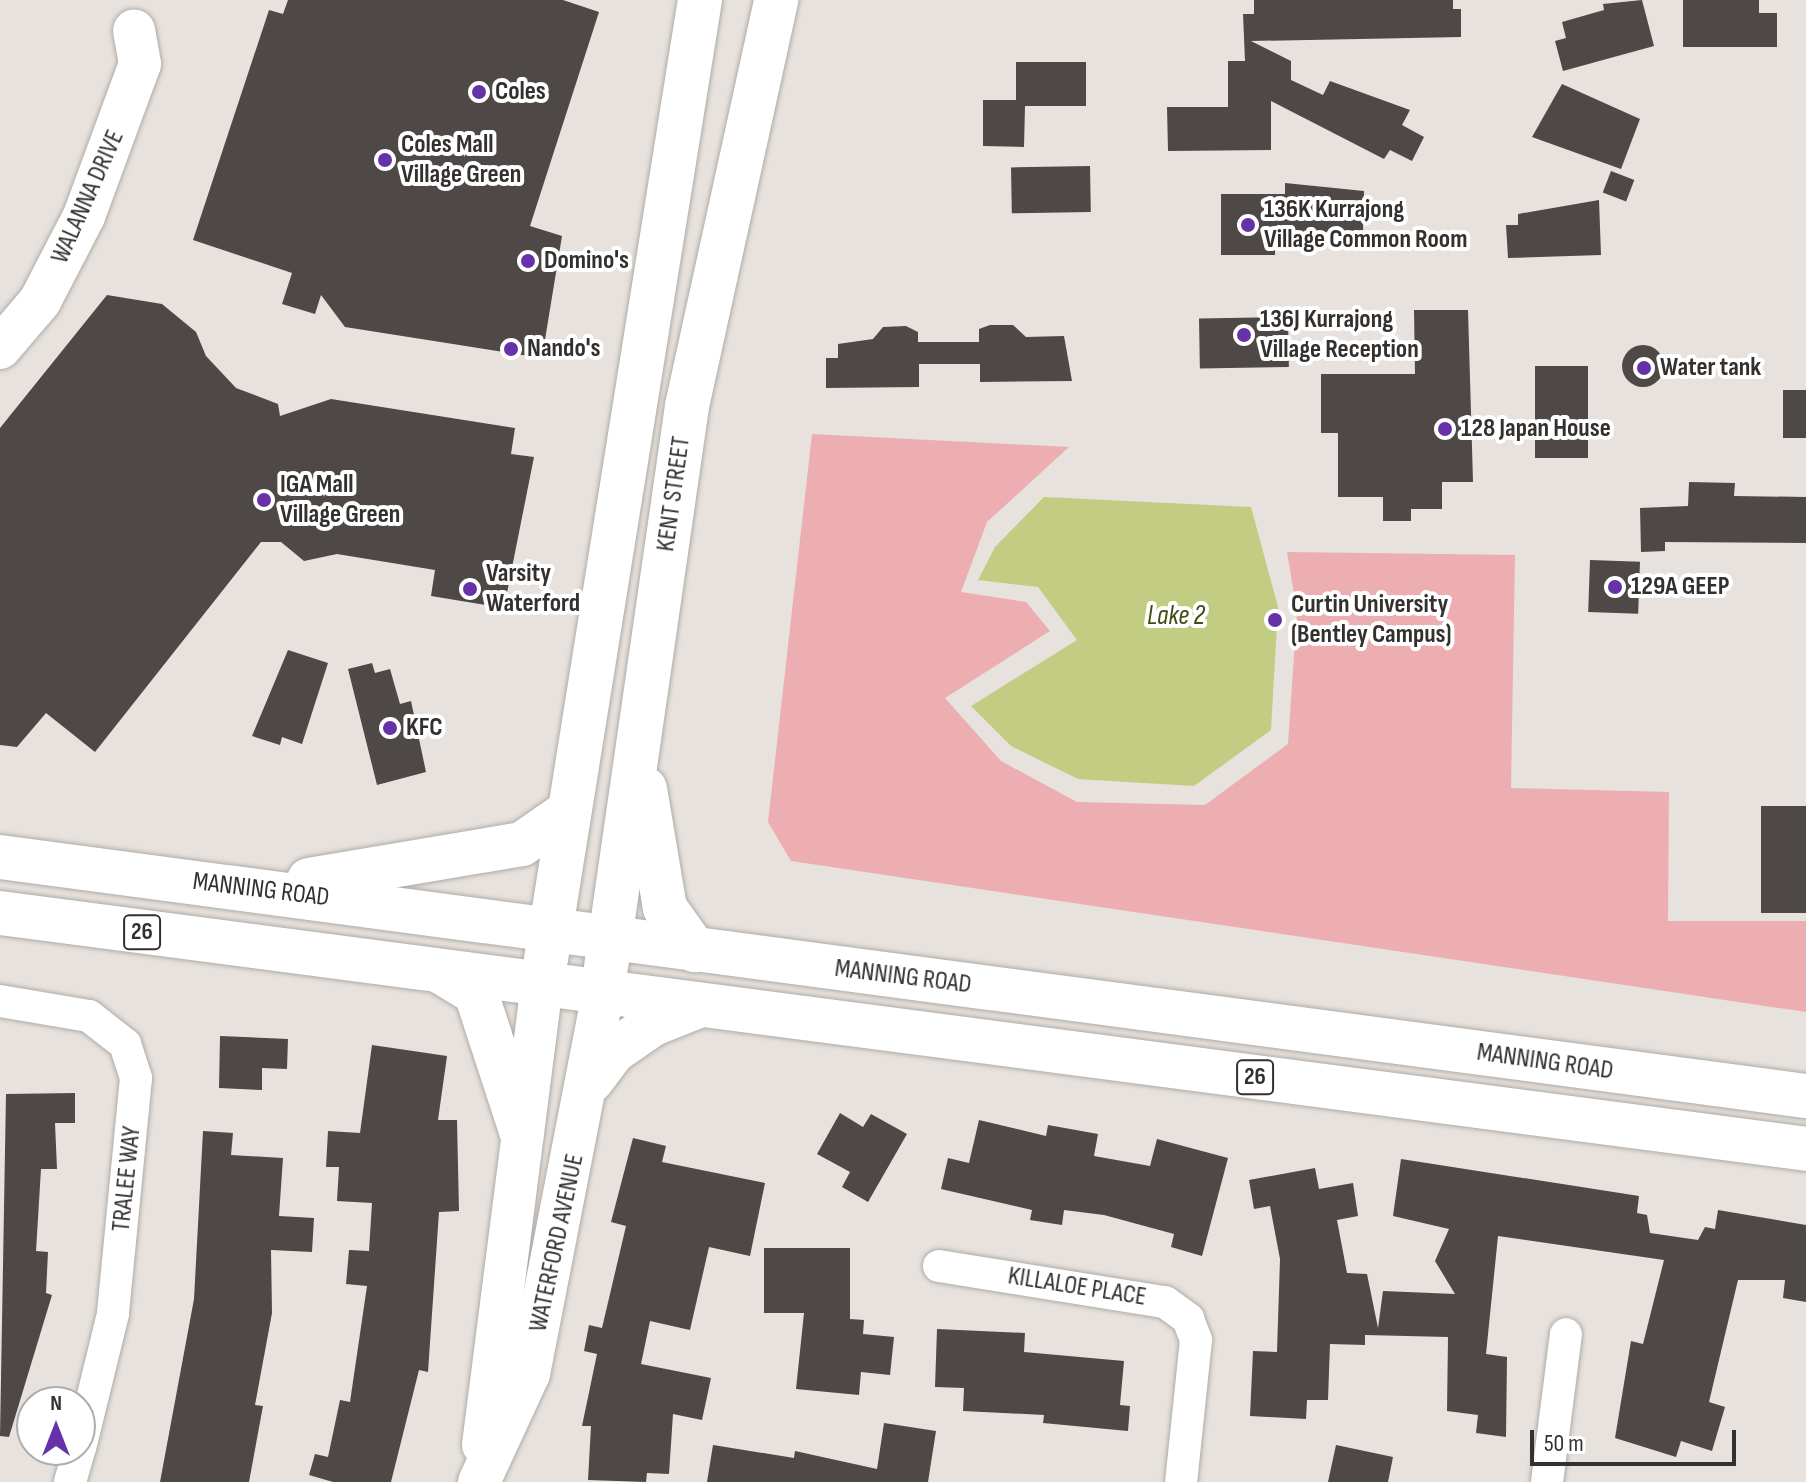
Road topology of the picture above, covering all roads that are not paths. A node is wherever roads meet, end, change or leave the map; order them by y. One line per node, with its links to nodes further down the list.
1 (700, 0): 7 (main road, KENT STREET)
2 (776, 0): 6 (main road, KENT STREET)
3 (139, 15): 4 (street, WALANNA DRIVE); 5 (street, WALANNA DRIVE)
4 (0, 306)
5 (0, 348)
6 (637, 723): 12 (main road, KENT STREET); 13 (main road)
7 (568, 812): 9 (main road); 11 (main road, KENT STREET)
8 (0, 857): 9 (main road, MANNING ROAD / 26)
9 (255, 887): 11 (main road, MANNING ROAD / 26)
10 (0, 913): 14 (main road, MANNING ROAD / 26)
11 (550, 931): 12 (main road, MANNING ROAD / 26); 15 (main road, KENT STREET)
12 (610, 939): 13 (main road, MANNING ROAD / 26); 16 (main road, KENT STREET)
13 (695, 950): 20 (main road, MANNING ROAD / 26)
14 (441, 972): 15 (main road, MANNING ROAD / 26); 21 (main road)
15 (542, 985): 16 (main road, MANNING ROAD / 26); 21 (street, WATERFORD AVENUE)
16 (603, 993): 18 (main road, MANNING ROAD / 26); 19 (street, WATERFORD AVENUE)
17 (0, 1001): 25 (street, TRALEE WAY)
18 (703, 1004): 19 (main road); 22 (main road, MANNING ROAD / 26)
19 (591, 1081): 26 (street, WATERFORD AVENUE)
20 (1806, 1096)
21 (522, 1134): 26 (street, WATERFORD AVENUE)
22 (1806, 1149)
23 (939, 1266): 27 (street, KILLALOE PLACE)
24 (1566, 1334): 28 (street)
25 (95, 1386)
26 (478, 1482)
27 (1181, 1482)
28 (1547, 1482)

